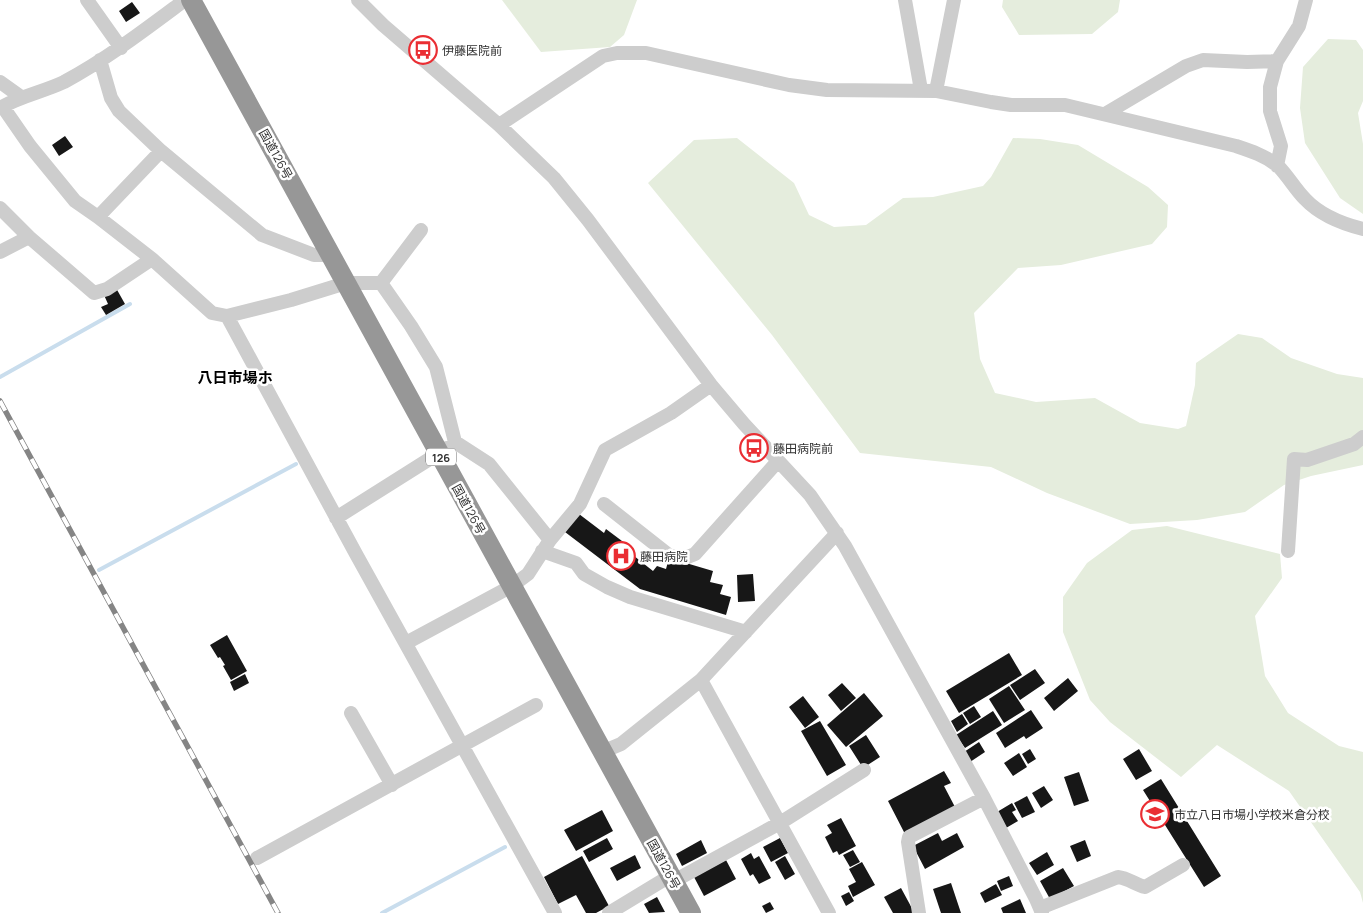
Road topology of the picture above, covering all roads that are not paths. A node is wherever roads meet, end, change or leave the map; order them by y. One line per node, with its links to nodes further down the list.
1 (87, 0): 8 (street)
2 (185, 0): 8 (street)
3 (191, 0): 26 (highway, 国道126号 / 126)
4 (358, 0): 17 (street)
5 (905, 0): 12 (street)
6 (954, 0): 13 (street)
7 (1306, 0): 10 (street)
8 (122, 48): 9 (street)
9 (100, 60): 14 (street); 18 (street)
10 (1277, 61): 16 (street); 19 (street)
11 (0, 82): 14 (street)
12 (921, 90): 13 (street); 17 (street)
13 (936, 91): 16 (street)
14 (21, 97): 15 (street)
15 (1, 107): 21 (street)
16 (1105, 114): 19 (street)
17 (499, 125): 31 (street)
18 (161, 151): 21 (street); 26 (street)
19 (1277, 166): 23 (street)
20 (0, 208): 24 (street)
21 (98, 216): 27 (street)
22 (421, 230): 29 (street)
23 (1363, 230)
24 (29, 237): 25 (street); 27 (street)
25 (0, 252)
26 (332, 255): 28 (highway, 国道126号 / 126)
27 (152, 259): 30 (street)
28 (346, 283): 29 (street); 30 (street); 34 (highway, 国道126号 / 126)
29 (381, 283): 33 (street)
30 (227, 316): 37 (street)
31 (711, 385): 35 (street); 39 (street)
32 (1363, 437): 40 (street)
33 (455, 442): 34 (street); 39 (street)
34 (439, 454): 37 (street); 41 (highway, 国道126号 / 126)
35 (778, 461): 36 (street); 38 (street)
36 (604, 504)
37 (336, 518): 43 (street)
38 (837, 533): 42 (street); 51 (street)
39 (546, 546): 41 (street); 42 (street)
40 (1288, 551)
41 (512, 586): 43 (street); 48 (highway, 国道126号 / 126)
42 (746, 632): 44 (street)
43 (406, 643): 47 (street)
44 (701, 680): 48 (street); 52 (street)
45 (536, 706): 47 (street)
46 (351, 713): 50 (street)
47 (462, 747): 50 (street); 57 (street)
48 (602, 752): 55 (highway, 国道126号 / 126)
49 (864, 770): 52 (street)
50 (392, 785): 53 (street)
51 (984, 798): 56 (street); 61 (street)
52 (780, 823): 55 (street); 60 (street)
53 (257, 858)
54 (1184, 865): 56 (street)
55 (672, 879): 58 (street); 59 (highway, 国道126号 / 126)
56 (1041, 910)
57 (555, 913)
58 (609, 913)
59 (691, 913)
60 (829, 913)
61 (918, 913)

